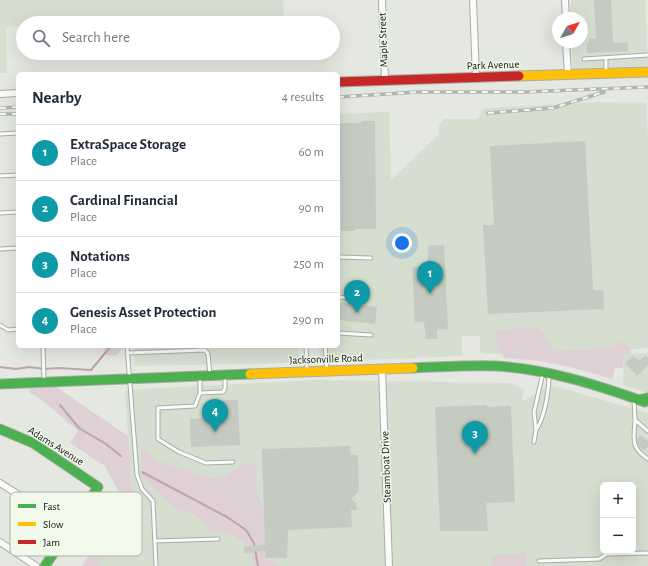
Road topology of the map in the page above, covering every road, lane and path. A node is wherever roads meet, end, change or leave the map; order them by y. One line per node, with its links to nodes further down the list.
1 (382, 0): 13 (street, Maple Street)
2 (473, 0): 12 (street)
3 (565, 0): 4 (street)
4 (566, 12)
5 (566, 48): 11 (street)
6 (648, 55): 7 (lane)
7 (606, 58): 8 (lane); 10 (lane)
8 (584, 59)
9 (648, 72): 10 (main road, Park Avenue)
10 (606, 73): 11 (main road, Park Avenue)
11 (568, 74): 12 (main road, Park Avenue)
12 (476, 77): 13 (main road, Park Avenue)
13 (385, 81): 14 (main road, Park Avenue)
14 (340, 82)
15 (16, 93): 16 (street)
16 (0, 94)
17 (16, 133): 18 (lane)
18 (0, 134)
19 (16, 175): 20 (lane)
20 (0, 176)
21 (16, 212): 22 (lane)
22 (0, 213)
23 (16, 248): 24 (lane)
24 (0, 249)
25 (340, 257): 26 (lane)
26 (371, 258)
27 (340, 297): 28 (lane)
28 (361, 299)
29 (0, 325): 30 (lane)
30 (16, 329)
31 (340, 333): 32 (lane)
32 (371, 335)
33 (44, 348): 46 (lane)
34 (126, 348): 37 (lane)
35 (306, 348): 40 (lane)
36 (325, 348): 39 (lane)
37 (127, 353): 44 (lane); 45 (lane)
38 (382, 369): 39 (main road, Jacksonville Road); 41 (main road, Jacksonville Road); 73 (street, Steamboat Drive)
39 (327, 371): 40 (main road, Jacksonville Road)
40 (307, 372): 42 (main road, Jacksonville Road)
41 (546, 373): 50 (main road, Jacksonville Road); 54 (lane); 54 (lane)
42 (225, 375): 44 (main road, Jacksonville Road); 48 (lane)
43 (200, 376): 44 (main road, Jacksonville Road); 45 (main road, Jacksonville Road); 48 (lane)
44 (210, 376)
45 (128, 380): 46 (main road, Jacksonville Road); 63 (lane)
46 (44, 382): 47 (main road, Jacksonville Road)
47 (0, 384)
48 (200, 393): 58 (lane)
49 (648, 398): 50 (main road)
50 (636, 399): 51 (main road, Jacksonville Road); 52 (lane)
51 (648, 402)
52 (635, 420): 55 (lane); 57 (lane)
53 (0, 429): 61 (main road, Adams Avenue)
54 (536, 430): 56 (lane)
55 (648, 431)
56 (534, 442)
57 (648, 459)
58 (233, 462)
59 (0, 483): 60 (street)
60 (14, 492)
61 (95, 492)
62 (218, 539): 63 (lane)
63 (155, 541): 72 (lane)
64 (0, 542): 65 (street)
65 (10, 549)
66 (648, 553): 69 (lane)
67 (21, 556): 70 (street)
68 (53, 556): 71 (main road)
69 (539, 561)
70 (36, 566)
71 (46, 566)
72 (156, 566)
73 (389, 566)

